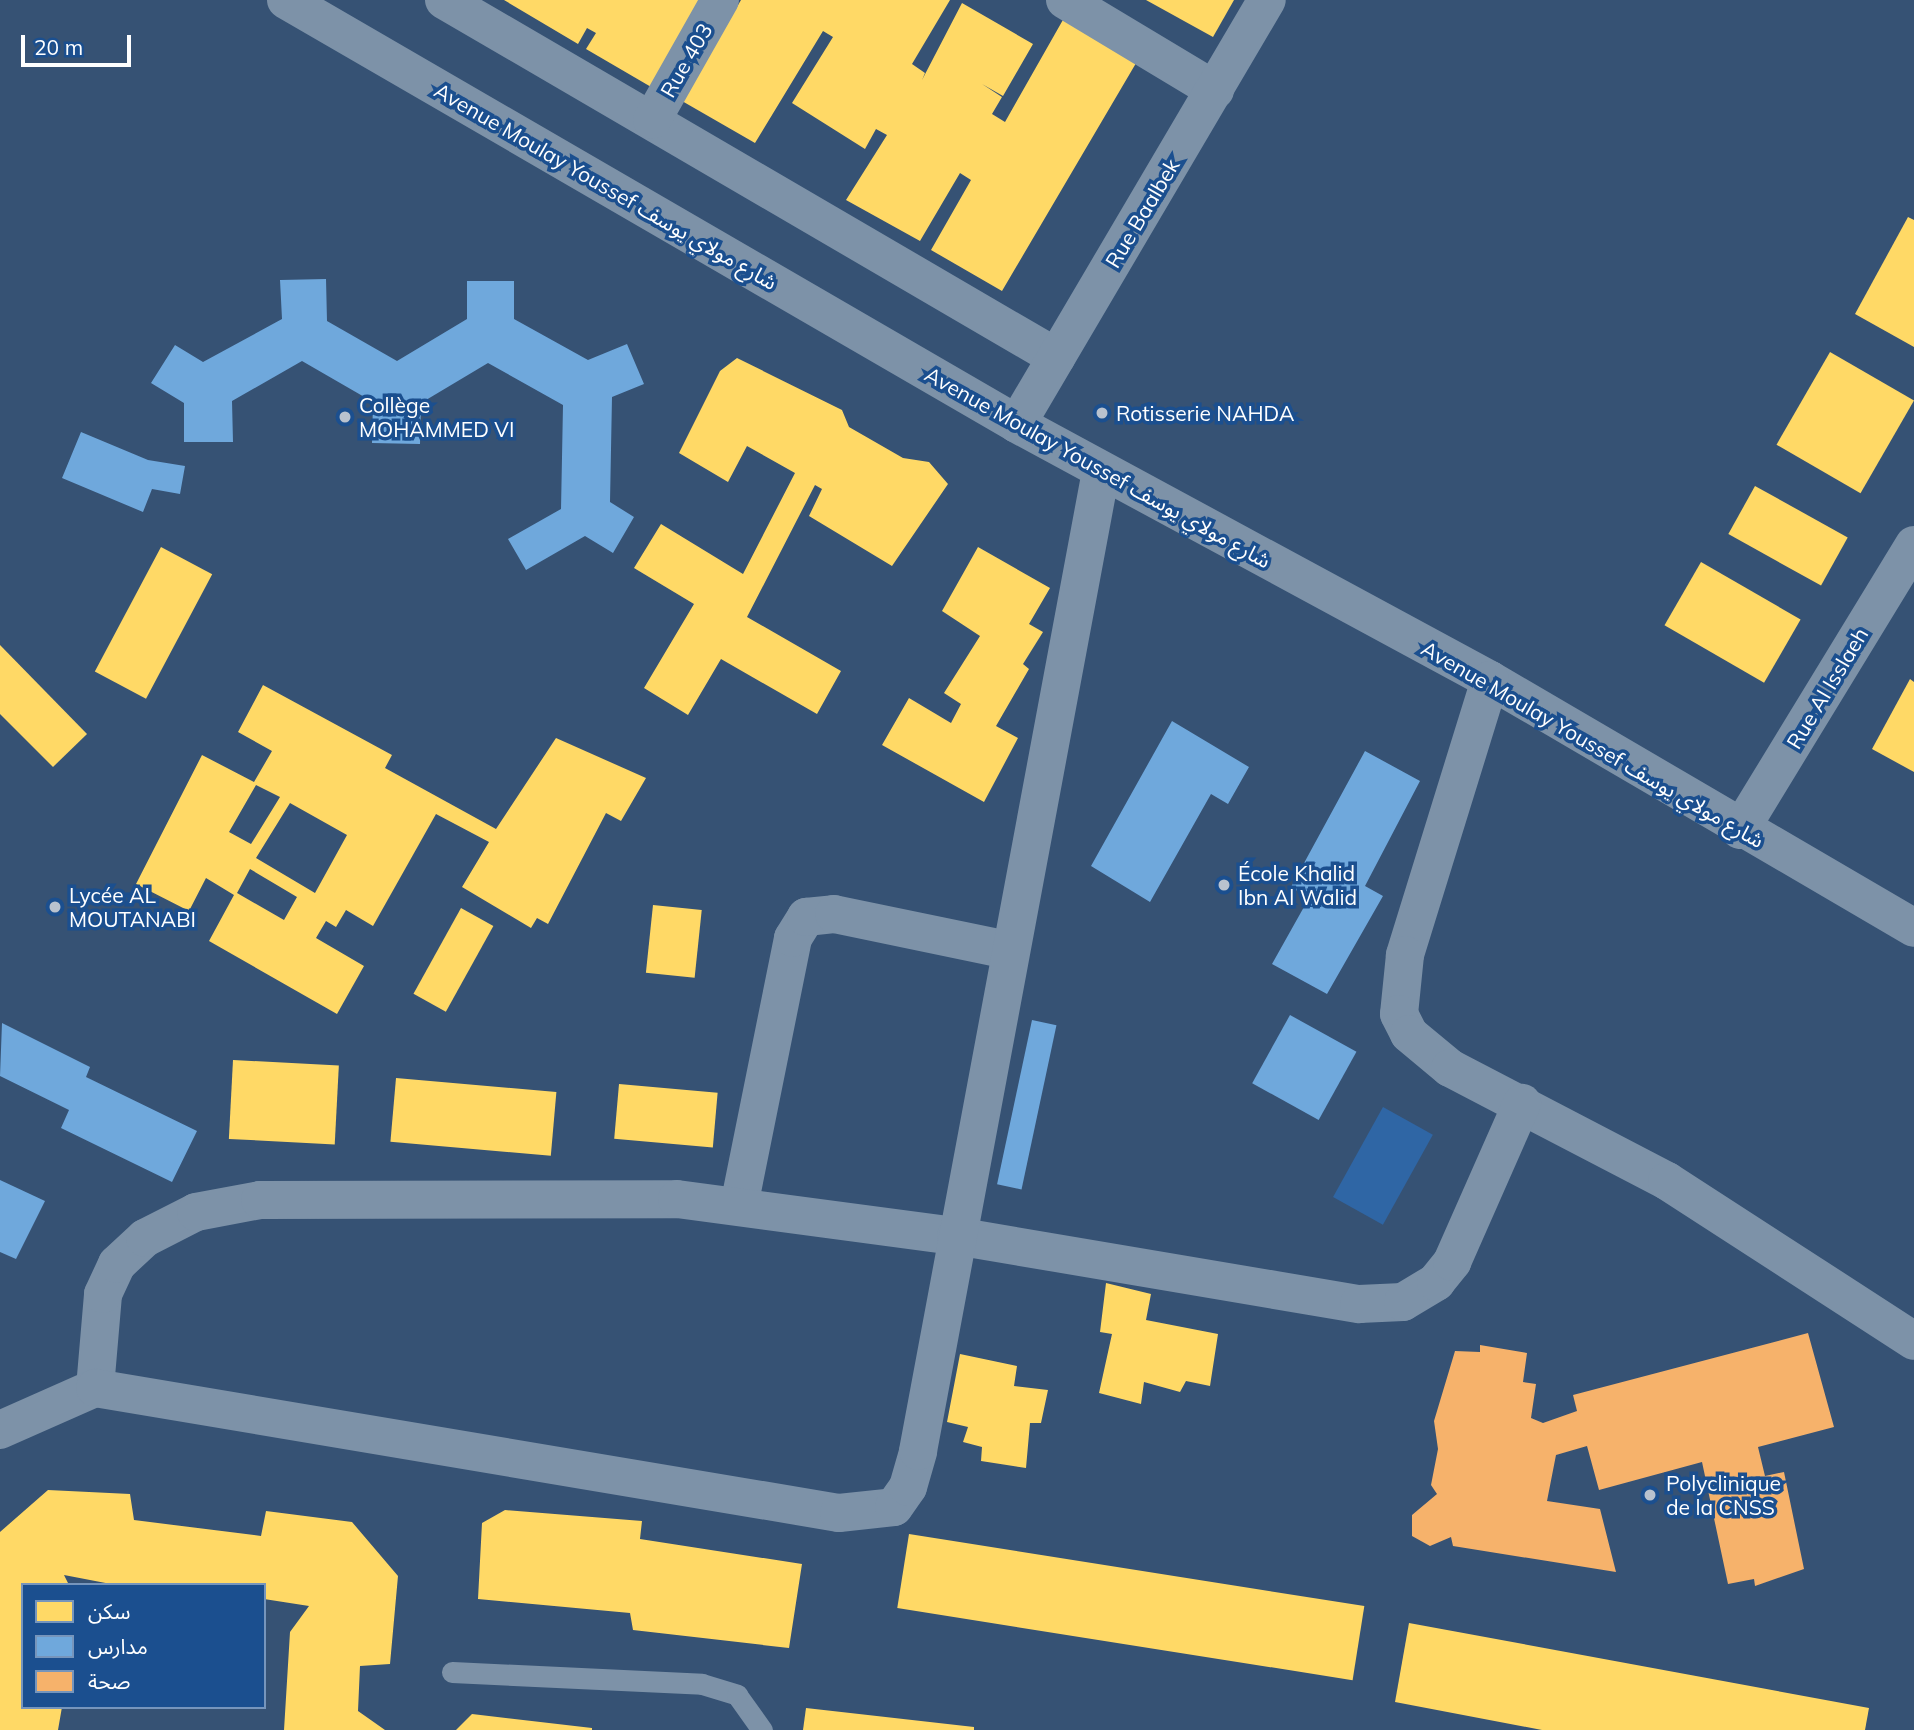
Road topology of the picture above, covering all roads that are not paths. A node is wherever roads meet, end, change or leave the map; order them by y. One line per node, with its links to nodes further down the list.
1 (286, 0): 9 (street, Avenue Moulay Youssef شارع مولاي يوسف)
2 (444, 0): 7 (street)
3 (720, 0): 7 (street, Rue 403)
4 (1065, 0): 6 (street)
5 (1267, 0): 6 (street, Rue Baalbek)
6 (1215, 90): 8 (street, Rue Baalbek)
7 (652, 120): 8 (street)
8 (1056, 358): 9 (street, Rue Baalbek)
9 (1017, 424): 10 (street, Avenue Moulay Youssef شارع مولاي يوسف)
10 (1101, 471): 12 (street, Avenue Moulay Youssef شارع مولاي يوسف); 15 (street)
11 (1914, 545): 13 (street, Rue Al Isslaeh)
12 (1490, 680): 13 (street, Avenue Moulay Youssef شارع مولاي يوسف); 16 (street)
13 (1740, 830): 14 (street, Avenue Moulay Youssef شارع مولاي يوسف)
14 (1914, 928)
15 (1008, 950): 17 (street); 18 (street)
16 (1522, 1103): 18 (street); 19 (street)
17 (739, 1206): 18 (street); 20 (street)
18 (956, 1236): 20 (street)
19 (1914, 1341)
20 (95, 1388): 21 (street)
21 (0, 1430)
22 (453, 1672): 23 (lane)
23 (762, 1730)

